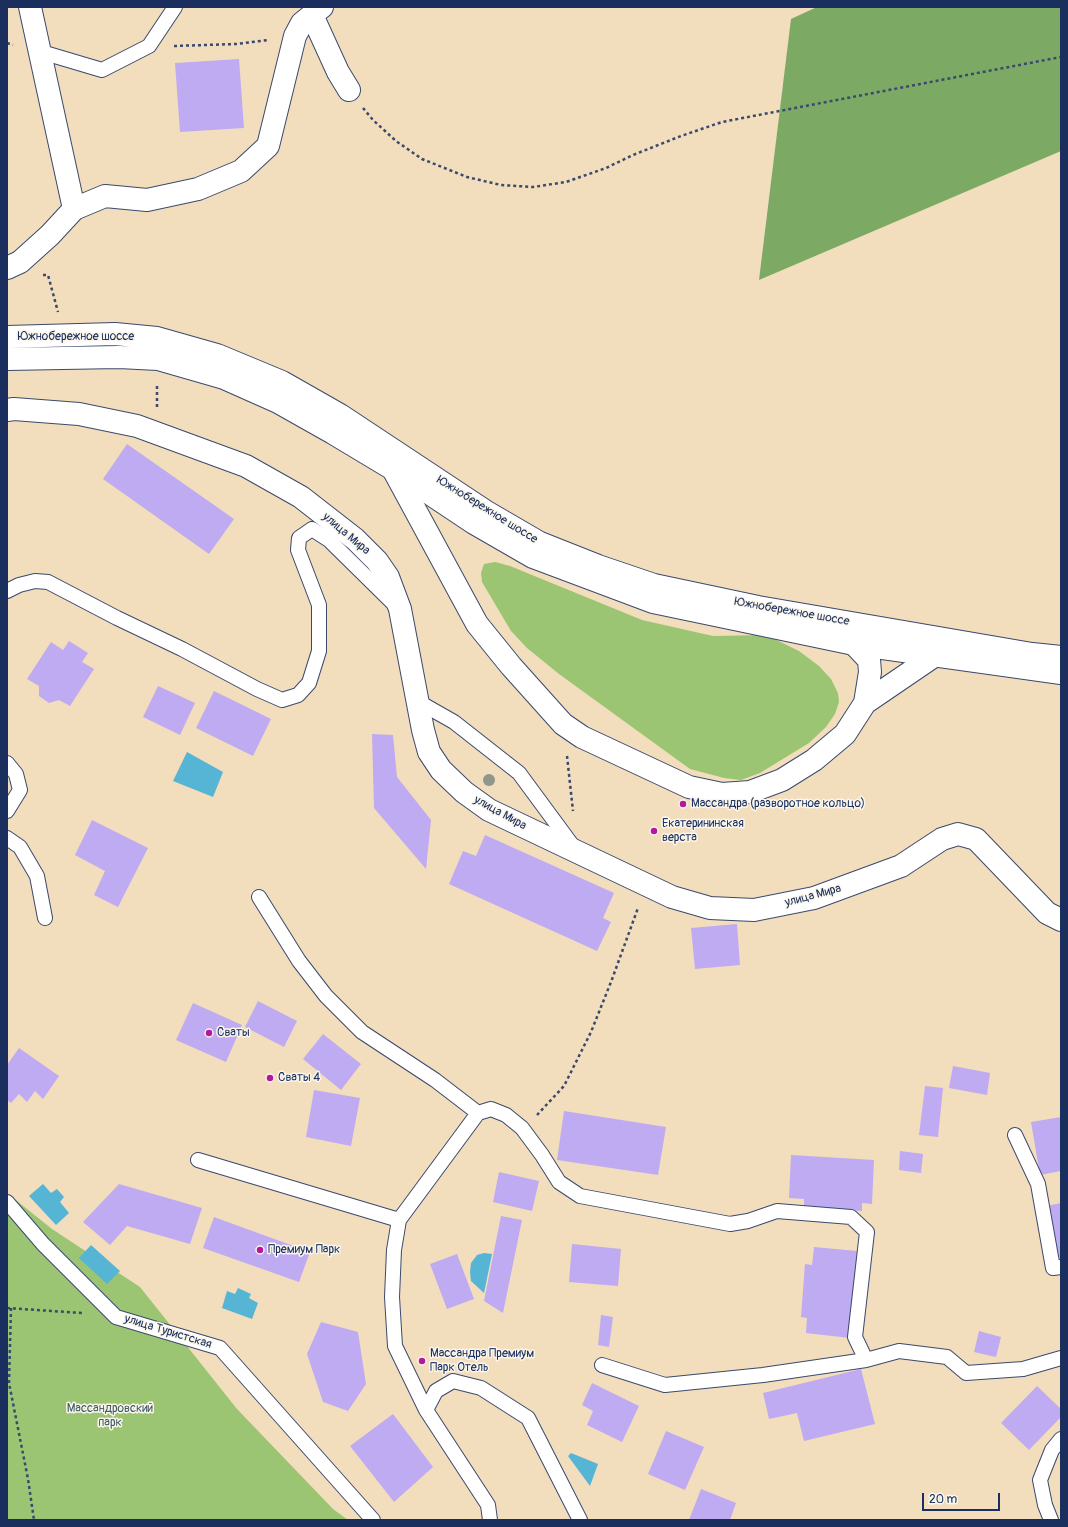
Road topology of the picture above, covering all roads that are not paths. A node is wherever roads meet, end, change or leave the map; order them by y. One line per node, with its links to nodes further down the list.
1 (30, 7): 4 (main road)
2 (175, 7): 4 (lane)
3 (317, 11): 5 (main road); 6 (main road)
4 (38, 51): 6 (main road)
5 (349, 90)
6 (74, 209): 7 (main road)
7 (7, 268)
8 (7, 337): 13 (main road, Южнобережное шоссе)
9 (7, 359): 11 (main road, Южнобережное шоссе)
10 (7, 410): 14 (main road, улица Мира)
11 (393, 469): 15 (main road, Южнобережное шоссе); 20 (main road)
12 (7, 591): 14 (lane)
13 (758, 607): 15 (main road); 17 (main road, Южнобережное шоссе)
14 (400, 609): 19 (main road, улица Мира)
15 (854, 644): 16 (main road, Южнобережное шоссе); 20 (main road)
16 (934, 656): 18 (main road, Южнобережное шоссе); 20 (main road)
17 (1061, 657)
18 (1061, 673)
19 (417, 701): 24 (lane); 24 (main road, улица Мира)
20 (865, 703)
21 (7, 763): 22 (lane)
22 (7, 811)
23 (7, 838): 26 (lane)
24 (577, 852): 27 (main road, улица Мира)
25 (259, 897): 28 (lane)
26 (45, 918)
27 (1061, 920)
28 (478, 1113): 32 (lane); 35 (lane)
29 (1015, 1135): 33 (lane)
30 (198, 1160): 32 (lane)
31 (7, 1202): 39 (lane, улица Туристская)
32 (399, 1220): 37 (lane)
33 (1061, 1266)
34 (1061, 1358): 35 (lane)
35 (866, 1360): 36 (lane)
36 (602, 1365)
37 (426, 1410): 40 (lane); 41 (lane)
38 (1061, 1439): 42 (lane)
39 (373, 1520)
40 (490, 1520)
41 (580, 1520)
42 (1051, 1520)

